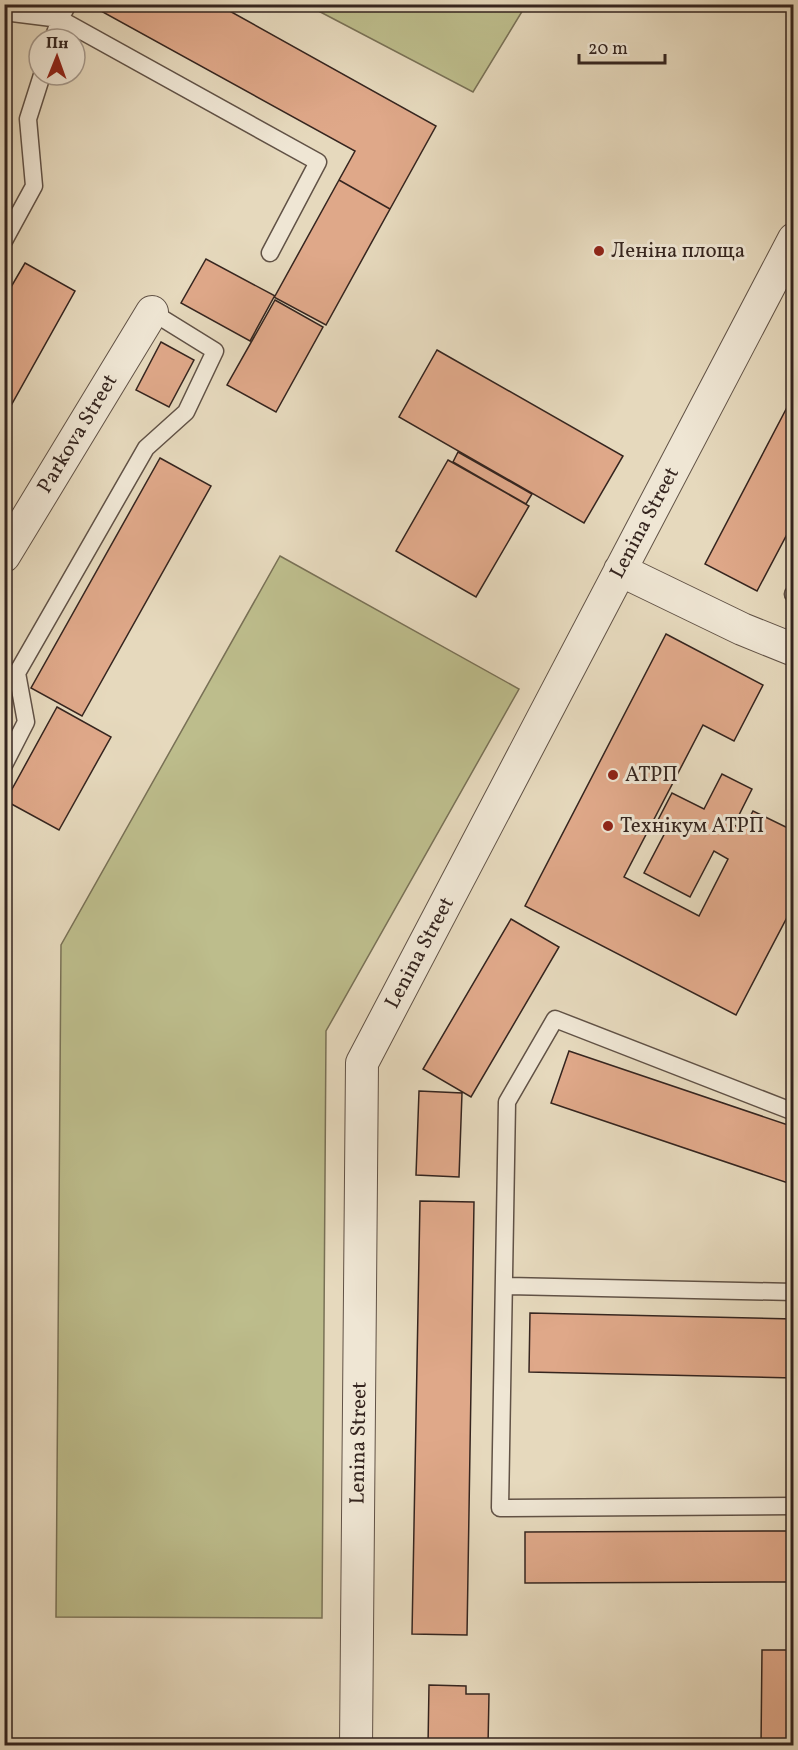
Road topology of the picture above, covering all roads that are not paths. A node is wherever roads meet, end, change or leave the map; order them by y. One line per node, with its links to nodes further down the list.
1 (4, 12): 2 (lane)
2 (64, 12): 3 (lane); 7 (lane)
3 (58, 27)
4 (38, 87): 6 (lane)
5 (794, 239): 10 (street, Lenina Street)
6 (4, 241)
7 (270, 253)
8 (152, 312): 9 (street, Parkova Street); 12 (lane)
9 (4, 556)
10 (620, 570): 11 (street); 17 (street, Lenina Street)
11 (794, 650)
12 (4, 765)
13 (794, 1112): 14 (lane)
14 (504, 1286): 15 (lane); 16 (lane)
15 (794, 1292)
16 (794, 1506)
17 (356, 1746)

